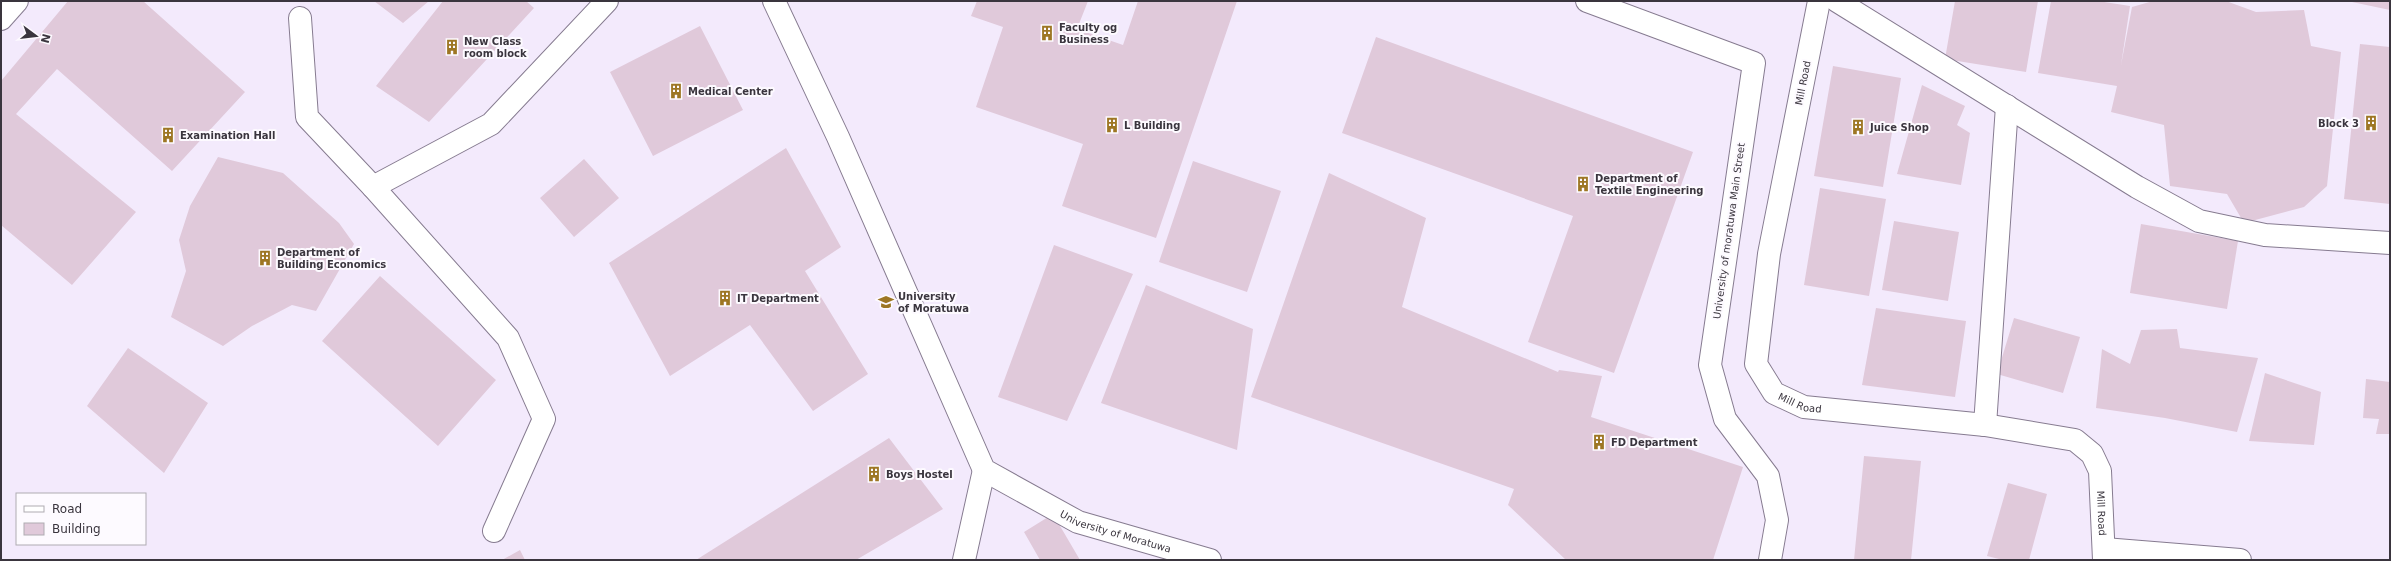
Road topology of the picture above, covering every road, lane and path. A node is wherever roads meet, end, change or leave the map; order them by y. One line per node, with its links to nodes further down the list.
1 (17, 1): 8 (street)
2 (607, 1): 10 (street)
3 (774, 1): 13 (street)
4 (1587, 1): 18 (street, University of moratuwa Main Street)
5 (1819, 1): 12 (street, Mill Road)
6 (1837, 1): 9 (street)
7 (300, 18): 10 (street)
8 (1, 19)
9 (2007, 106): 11 (street); 12 (street)
10 (373, 187): 14 (street)
11 (2390, 244)
12 (1985, 425): 15 (street, Mill Road)
13 (984, 470): 16 (street); 17 (street, University of Moratuwa)
14 (494, 531)
15 (2104, 554): 19 (street)
16 (964, 560)
17 (1210, 560)
18 (1770, 560)
19 (2240, 560)

